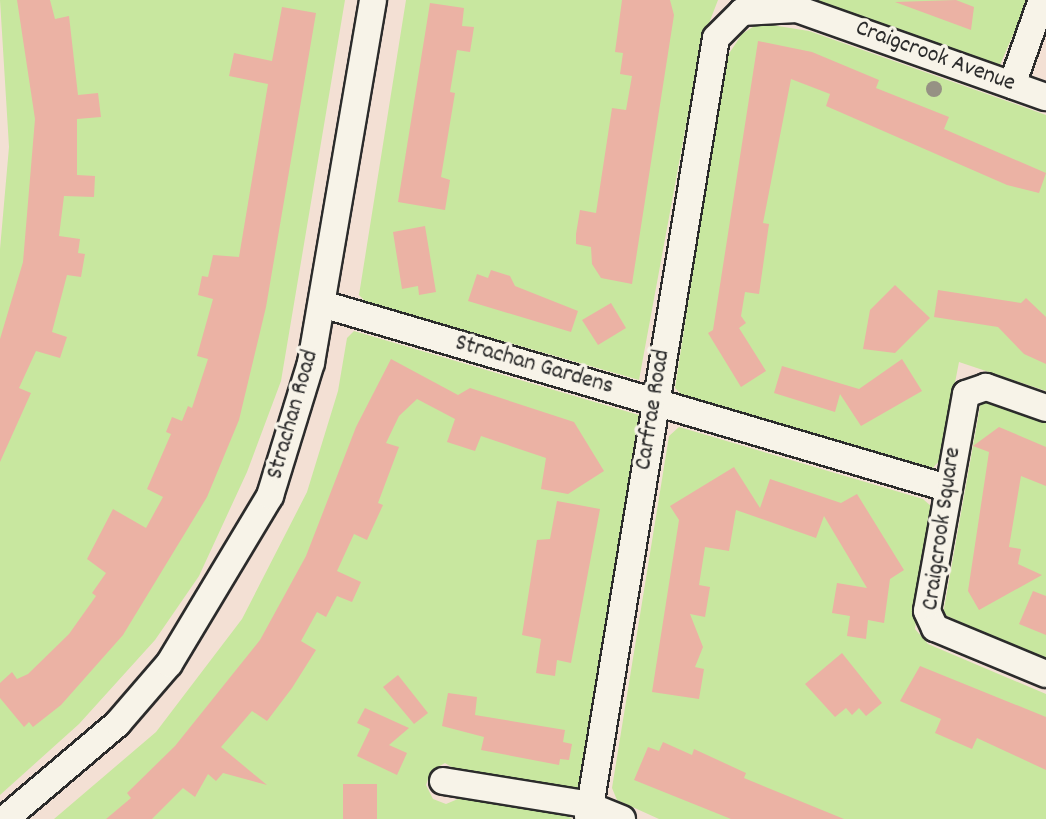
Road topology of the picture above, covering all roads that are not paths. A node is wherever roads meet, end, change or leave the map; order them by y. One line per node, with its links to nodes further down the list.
1 (373, 0): 6 (street, Strachan Road)
2 (1042, 0): 4 (street)
3 (738, 6): 4 (street, Craigcrook Avenue); 7 (street, Carfrae Road)
4 (1012, 85): 5 (street, Craigcrook Avenue)
5 (1046, 97)
6 (322, 304): 7 (street, Strachan Gardens); 13 (street, Strachan Road)
7 (656, 402): 9 (street, Strachan Gardens); 12 (street, Carfrae Road)
8 (1046, 408): 9 (street, Craigcrook Square)
9 (947, 488): 10 (street, Craigcrook Square)
10 (1046, 674)
11 (443, 781): 12 (street)
12 (590, 813): 14 (street)
13 (5, 819)
14 (622, 819)

